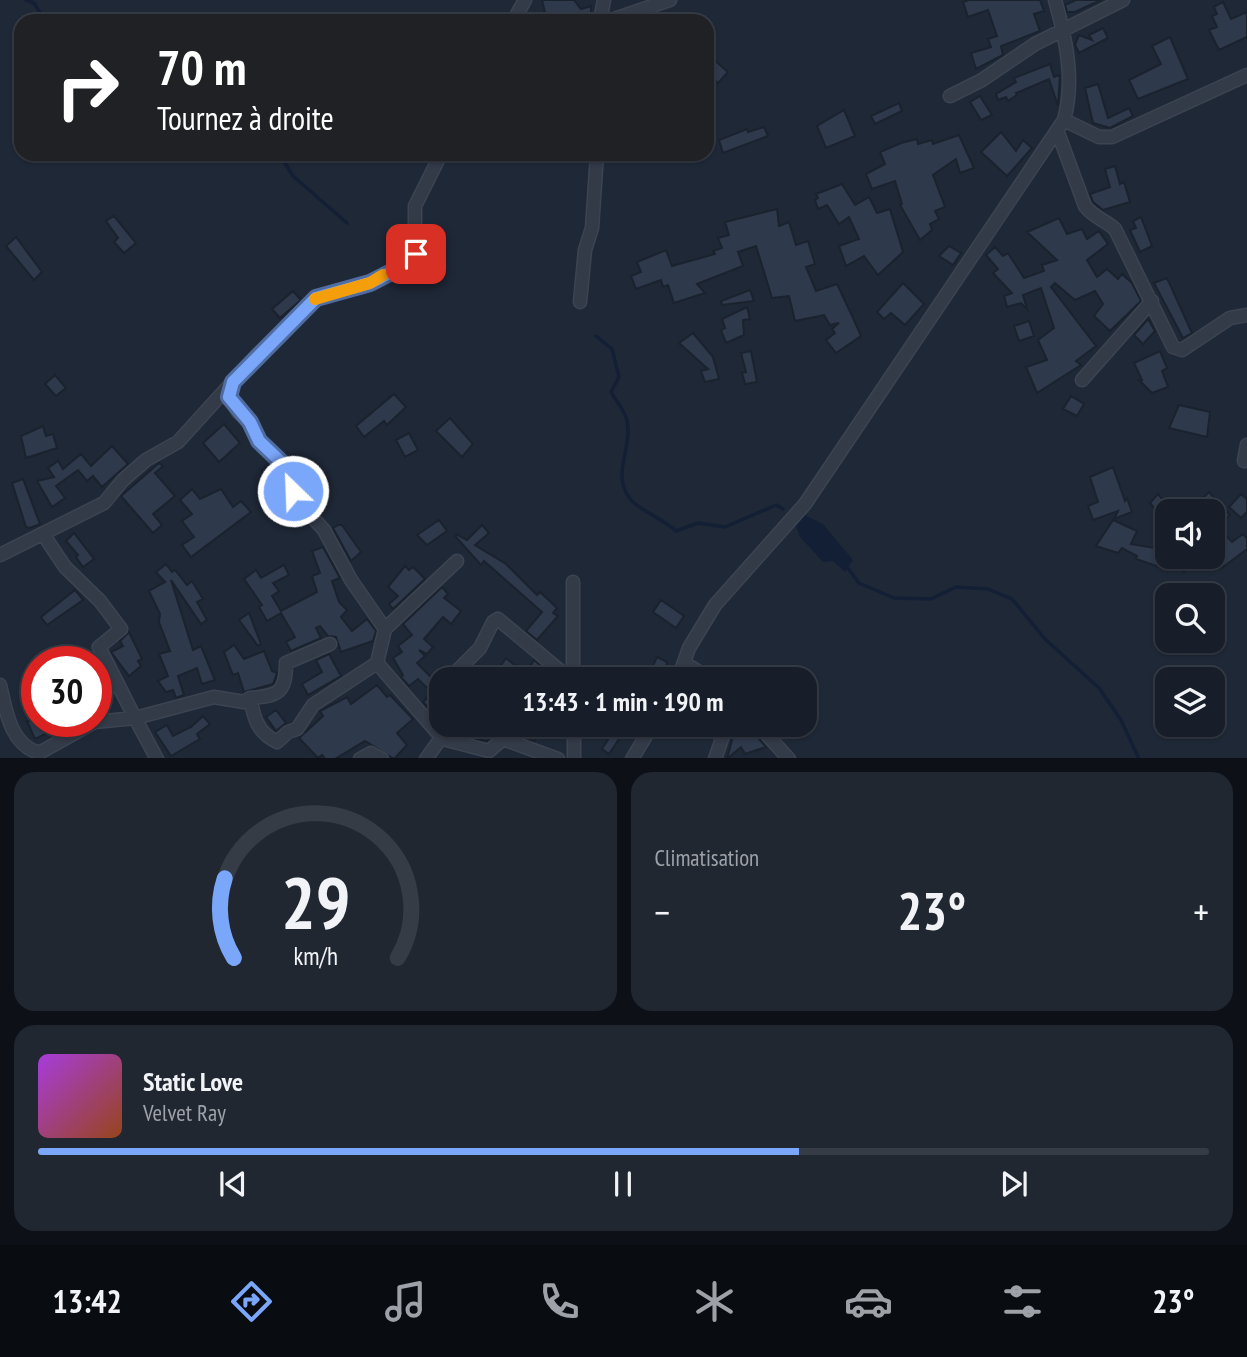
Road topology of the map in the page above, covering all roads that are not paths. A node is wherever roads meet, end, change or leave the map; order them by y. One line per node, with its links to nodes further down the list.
1 (670, 0): 4 (street)
2 (1055, 0): 5 (street)
3 (1123, 0): 5 (street)
4 (629, 14)
5 (1063, 30): 7 (street); 8 (street)
6 (1247, 75): 8 (street)
7 (950, 96)
8 (1060, 125): 11 (street); 25 (street)
9 (438, 161): 15 (street)
10 (597, 161): 12 (street)
11 (1152, 301): 13 (street); 14 (street)
12 (580, 302)
13 (1247, 314)
14 (1082, 380)
15 (233, 382): 18 (street); 22 (street)
16 (1247, 445): 17 (street)
17 (1244, 461)
18 (43, 534): 19 (street); 34 (street)
19 (0, 555)
20 (457, 561): 22 (street)
21 (573, 582): 28 (street)
22 (385, 629): 24 (street)
23 (330, 644): 32 (street)
24 (377, 663): 32 (street); 39 (street)
25 (685, 663): 29 (street); 30 (street)
26 (461, 667): 27 (street)
27 (556, 667)
28 (571, 667)
29 (683, 667)
30 (691, 667)
31 (0, 685): 33 (street)
32 (250, 698): 34 (street)
33 (2, 707): 34 (street)
34 (135, 718): 40 (street)
35 (574, 737): 45 (street)
36 (645, 737): 46 (street)
37 (722, 737): 47 (street)
38 (769, 737): 48 (street)
39 (443, 739): 43 (street); 44 (street)
40 (157, 758)
41 (360, 758): 42 (street)
42 (382, 758)
43 (426, 758)
44 (558, 758)
45 (573, 758)
46 (632, 758)
47 (715, 758)
48 (789, 758)

